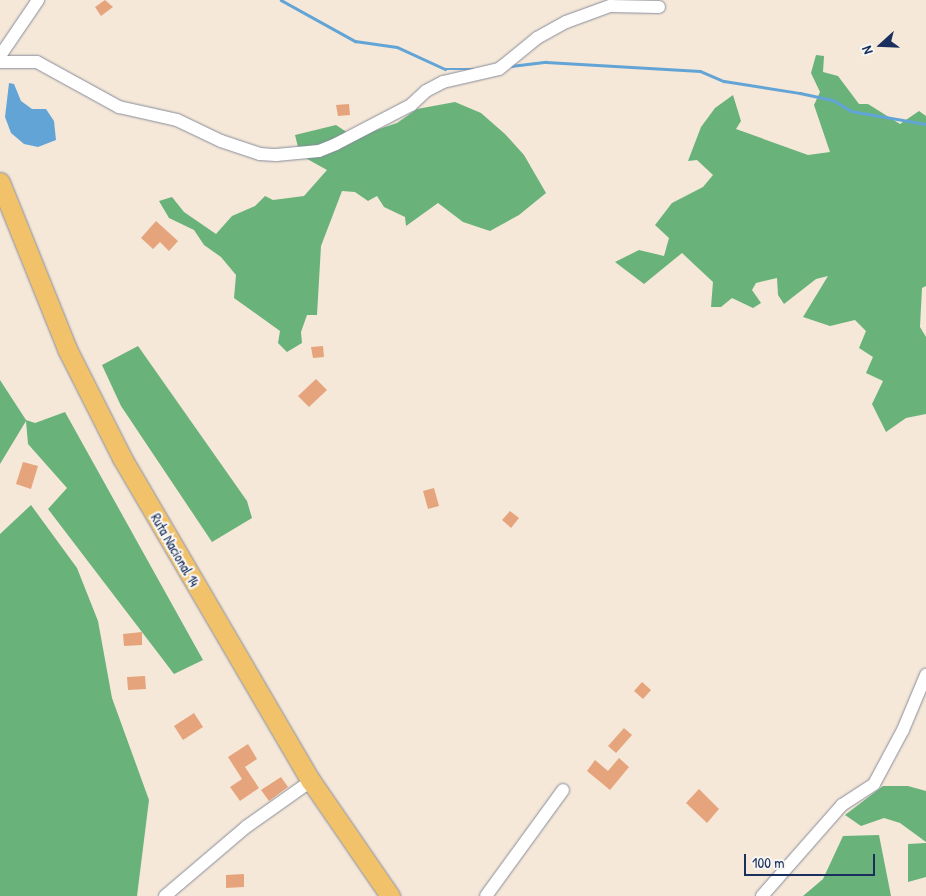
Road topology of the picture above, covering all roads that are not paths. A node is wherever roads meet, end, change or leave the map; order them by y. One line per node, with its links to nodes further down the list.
1 (38, 0): 3 (street)
2 (659, 7): 4 (street)
3 (0, 56)
4 (0, 62)
5 (0, 182): 7 (highway, Ruta Nacional 14)
6 (926, 675): 12 (street)
7 (311, 781): 9 (street); 10 (highway, Ruta Nacional 14)
8 (563, 790): 11 (street)
9 (165, 896)
10 (390, 896)
11 (486, 896)
12 (762, 896)

